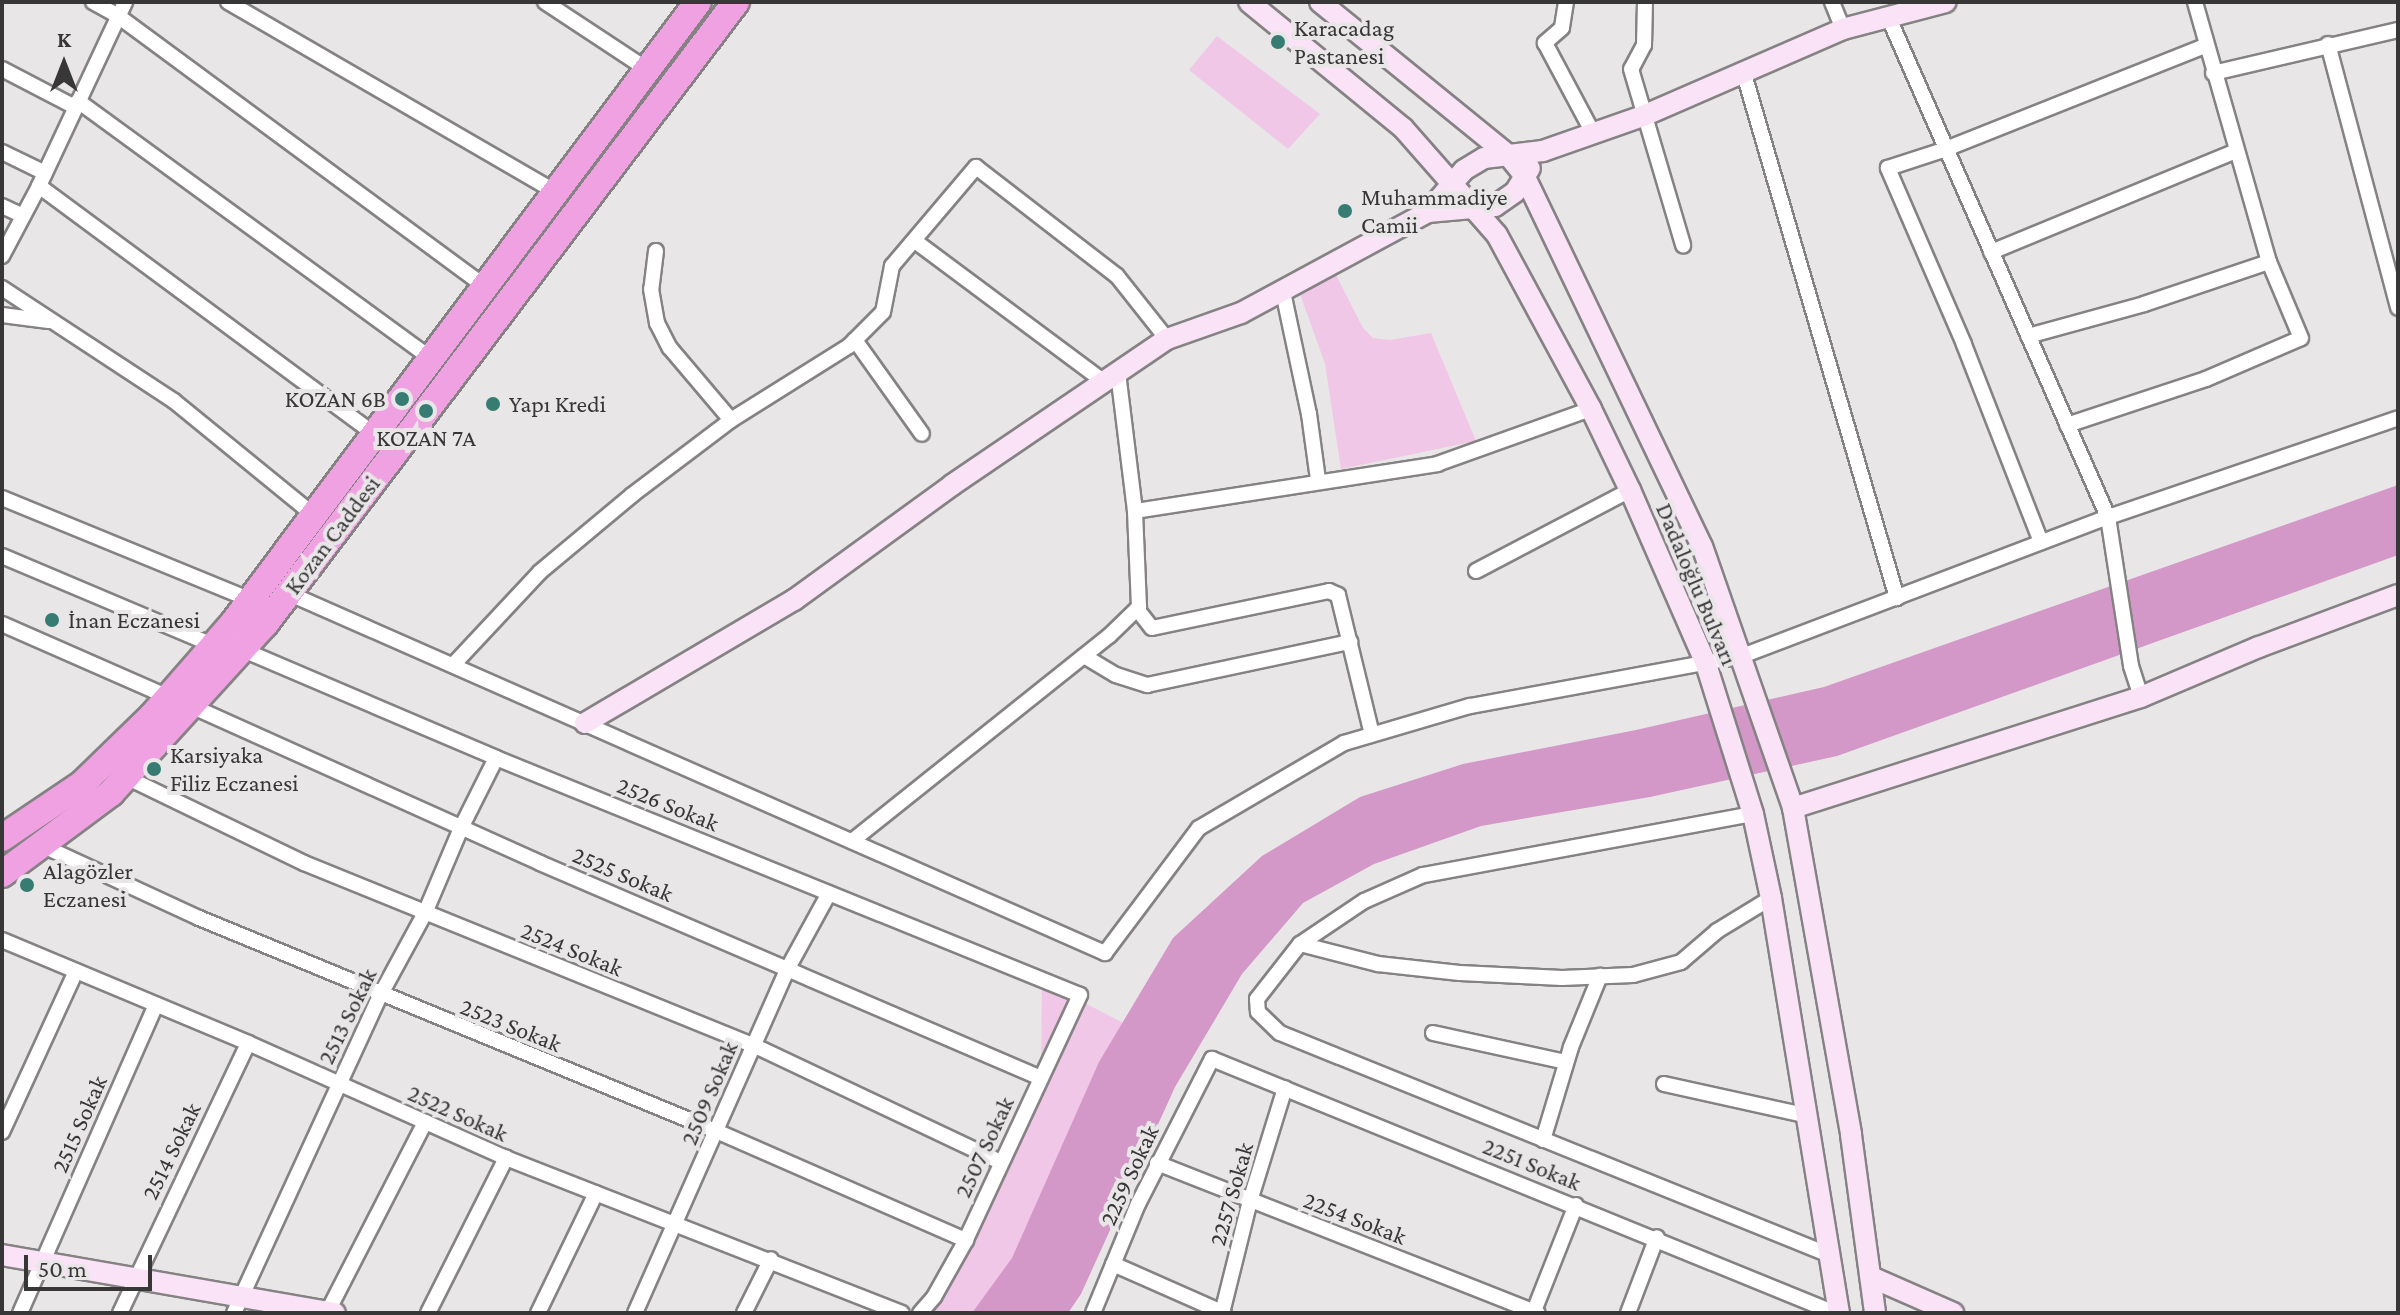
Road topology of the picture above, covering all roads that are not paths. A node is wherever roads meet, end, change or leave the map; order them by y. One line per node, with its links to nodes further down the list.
1 (93, 2): 14 (street)
2 (125, 2): 14 (street)
3 (228, 2): 35 (street)
4 (545, 2): 21 (street)
5 (698, 2): 21 (highway, Kozan Caddesi)
6 (736, 2): 72 (highway, Kozan Caddesi)
7 (1249, 2): 34 (main road, Dadaloğlu Bulvarı)
8 (1320, 2): 31 (main road, Dadaloğlu Bulvarı)
9 (1566, 2): 26 (street)
10 (1645, 2): 25 (street)
11 (1832, 2): 16 (street)
12 (1946, 2): 15 (main road)
13 (2195, 2): 19 (street)
14 (118, 16): 24 (street); 46 (street)
15 (1888, 16): 16 (main road); 27 (street)
16 (1843, 29): 23 (main road)
17 (2397, 35): 18 (street)
18 (2328, 44): 22 (street); 49 (street)
19 (2205, 46): 22 (street); 27 (street)
20 (2, 69): 24 (street)
21 (648, 70): 35 (highway, Kozan Caddesi)
22 (2213, 73): 29 (street)
23 (1744, 74): 25 (main road); 74 (street)
24 (77, 104): 33 (street); 55 (street)
25 (1643, 116): 26 (main road); 41 (street)
26 (1593, 133): 28 (main road)
27 (1946, 149): 43 (street); 69 (street)
28 (1543, 151): 31 (main road); 32 (main road)
29 (2236, 151): 43 (street); 45 (street)
30 (2, 152): 33 (street)
31 (1507, 154): 32 (main road, Dadaloğlu Bulvarı); 34 (main road)
32 (1524, 175): 37 (main road); 82 (main road, Dadaloğlu Bulvarı)
33 (41, 179): 39 (street); 62 (street)
34 (1451, 183): 37 (main road, Dadaloğlu Bulvarı); 38 (main road)
35 (554, 191): 46 (highway, Kozan Caddesi)
36 (2, 206): 39 (street)
37 (1473, 208): 38 (main road); 57 (main road, Dadaloğlu Bulvarı)
38 (1428, 212): 48 (main road)
39 (23, 216): 44 (street)
40 (915, 241): 53 (street); 54 (street); 56 (street)
41 (1683, 245)
42 (656, 251): 59 (street)
43 (1991, 252): 52 (street)
44 (2, 256)
45 (2269, 262): 52 (street); 60 (street)
46 (486, 287): 55 (highway, Kozan Caddesi)
47 (2, 288): 51 (street)
48 (1283, 292): 53 (main road); 63 (street)
49 (2398, 308)
50 (2, 315): 51 (street)
51 (54, 321): 67 (street)
52 (2028, 336): 60 (street)
53 (1167, 339): 56 (main road)
54 (855, 340): 59 (street); 61 (street)
55 (432, 359): 62 (highway, Kozan Caddesi)
56 (1111, 377): 66 (street); 87 (main road)
57 (1591, 409): 63 (street); 64 (main road, Dadaloğlu Bulvarı)
58 (2398, 418): 68 (street)
59 (731, 420): 84 (street)
60 (2067, 425): 68 (street)
61 (922, 434)
62 (376, 435): 67 (highway, Kozan Caddesi)
63 (1318, 480): 66 (street)
64 (1630, 490): 71 (street); 83 (main road, Dadaloğlu Bulvarı)
65 (2, 498): 75 (street)
66 (1135, 511): 76 (street)
67 (315, 516): 75 (highway, Kozan Caddesi)
68 (2108, 517): 69 (street); 85 (street)
69 (2041, 542): 74 (street)
70 (2, 556): 79 (street)
71 (1476, 571)
72 (288, 593): 80 (highway, Kozan Caddesi); 84 (street)
73 (2398, 595): 85 (main road)
74 (1897, 598): 82 (street)
75 (251, 600): 79 (highway, Kozan Caddesi)
76 (1137, 609): 78 (street); 81 (street)
77 (2, 624): 86 (street, 2525 Sokak)
78 (1350, 642): 81 (street); 88 (street)
79 (213, 645): 86 (highway, Kozan Caddesi)
80 (241, 649): 86 (highway, Kozan Caddesi); 89 (street, 2526 Sokak)
81 (1084, 656): 95 (street)
82 (1742, 656): 83 (street); 91 (main road, Dadaloğlu Bulvarı)
83 (1706, 664): 88 (street); 92 (main road, Dadaloğlu Bulvarı)
84 (453, 665): 87 (street)
85 (2141, 697): 91 (main road)
86 (178, 701): 90 (highway, Kozan Caddesi); 93 (street, 2525 Sokak); 94 (highway, Kozan Caddesi)
87 (585, 723): 95 (street)
88 (1372, 734): 95 (street)
89 (496, 758): 93 (street, 2513 Sokak); 98 (street, 2526 Sokak)
90 (126, 777): 96 (highway, Kozan Caddesi); 100 (street, 2524 Sokak)
91 (1793, 808): 138 (main road, Dadaloğlu Bulvarı)
92 (1753, 814): 99 (main road, Dadaloğlu Bulvarı); 102 (street)
93 (461, 828): 100 (street, 2513 Sokak); 103 (street, 2525 Sokak)
94 (2, 838)
95 (852, 841)
96 (41, 845): 97 (highway, Kozan Caddesi); 106 (street, 2523 Sokak)
97 (2, 874)
98 (829, 893): 103 (street, 2509 Sokak); 107 (street, 2526 Sokak)
99 (1771, 898): 105 (street); 118 (main road, Dadaloğlu Bulvarı)
100 (425, 913): 106 (street, 2513 Sokak); 111 (street, 2524 Sokak)
101 (2, 940): 104 (street, 2522 Sokak)
102 (1300, 944): 105 (street); 122 (street)
103 (788, 968): 111 (street, 2509 Sokak); 114 (street, 2525 Sokak)
104 (76, 971): 108 (street, 2522 Sokak); 121 (street)
105 (1600, 976): 113 (street)
106 (381, 994): 116 (street, 2513 Sokak); 120 (street, 2523 Sokak)
107 (1080, 995): 114 (street, 2507 Sokak)
108 (156, 1005): 110 (street, 2522 Sokak); 135 (street, 2515 Sokak)
109 (1433, 1033): 113 (street)
110 (248, 1043): 116 (street, 2522 Sokak); 137 (street, 2514 Sokak)
111 (753, 1045): 120 (street, 2509 Sokak); 124 (street, 2524 Sokak)
112 (1212, 1059): 117 (street, 2251 Sokak); 125 (street, 2259 Sokak)
113 (1566, 1062): 122 (street)
114 (1041, 1078): 124 (street, 2507 Sokak)
115 (1664, 1084): 118 (street)
116 (338, 1085): 119 (street, 2522 Sokak); 139 (street, 2513 Sokak)
117 (1285, 1088): 127 (street, 2257 Sokak); 128 (street, 2251 Sokak)
118 (1804, 1115): 132 (main road, Dadaloğlu Bulvarı)
119 (425, 1122): 123 (street, 2522 Sokak); 144 (street)
120 (716, 1131): 129 (street, 2509 Sokak); 131 (street, 2523 Sokak)
121 (2, 1132)
122 (1543, 1140): 132 (street)
123 (506, 1158): 126 (street, 2522 Sokak); 145 (street)
124 (1001, 1162): 131 (street, 2507 Sokak)
125 (1157, 1163): 127 (street, 2254 Sokak); 136 (street, 2259 Sokak)
126 (596, 1193): 129 (street, 2522 Sokak); 146 (street)
127 (1250, 1201): 141 (street, 2254 Sokak); 152 (street, 2257 Sokak)
128 (1576, 1205): 130 (street, 2251 Sokak); 141 (street)
129 (676, 1224): 134 (street, 2522 Sokak); 147 (street, 2509 Sokak)
130 (1657, 1237): 140 (street, 2251 Sokak); 153 (street)
131 (966, 1240): 150 (street, 2507 Sokak)
132 (1827, 1254): 154 (main road, Dadaloğlu Bulvarı)
133 (2, 1255): 135 (main road)
134 (771, 1259): 148 (street); 149 (street, 2522 Sokak)
135 (42, 1262): 137 (main road); 142 (street, 2515 Sokak)
136 (1113, 1264): 151 (street, 2259 Sokak); 152 (street)
137 (134, 1277): 139 (main road); 143 (street, 2514 Sokak)
138 (1871, 1277): 155 (main road, Dadaloğlu Bulvarı); 156 (main road)
139 (237, 1305): 144 (main road)
140 (1810, 1309): 154 (street, 2251 Sokak)
141 (1536, 1312)
142 (20, 1313)
143 (120, 1313)
144 (330, 1313)
145 (428, 1313)
146 (538, 1313)
147 (635, 1313)
148 (744, 1313)
149 (902, 1313)
150 (920, 1313)
151 (1093, 1313)
152 (1223, 1313)
153 (1628, 1313)
154 (1837, 1313)
155 (1875, 1313)
156 (1953, 1313)

